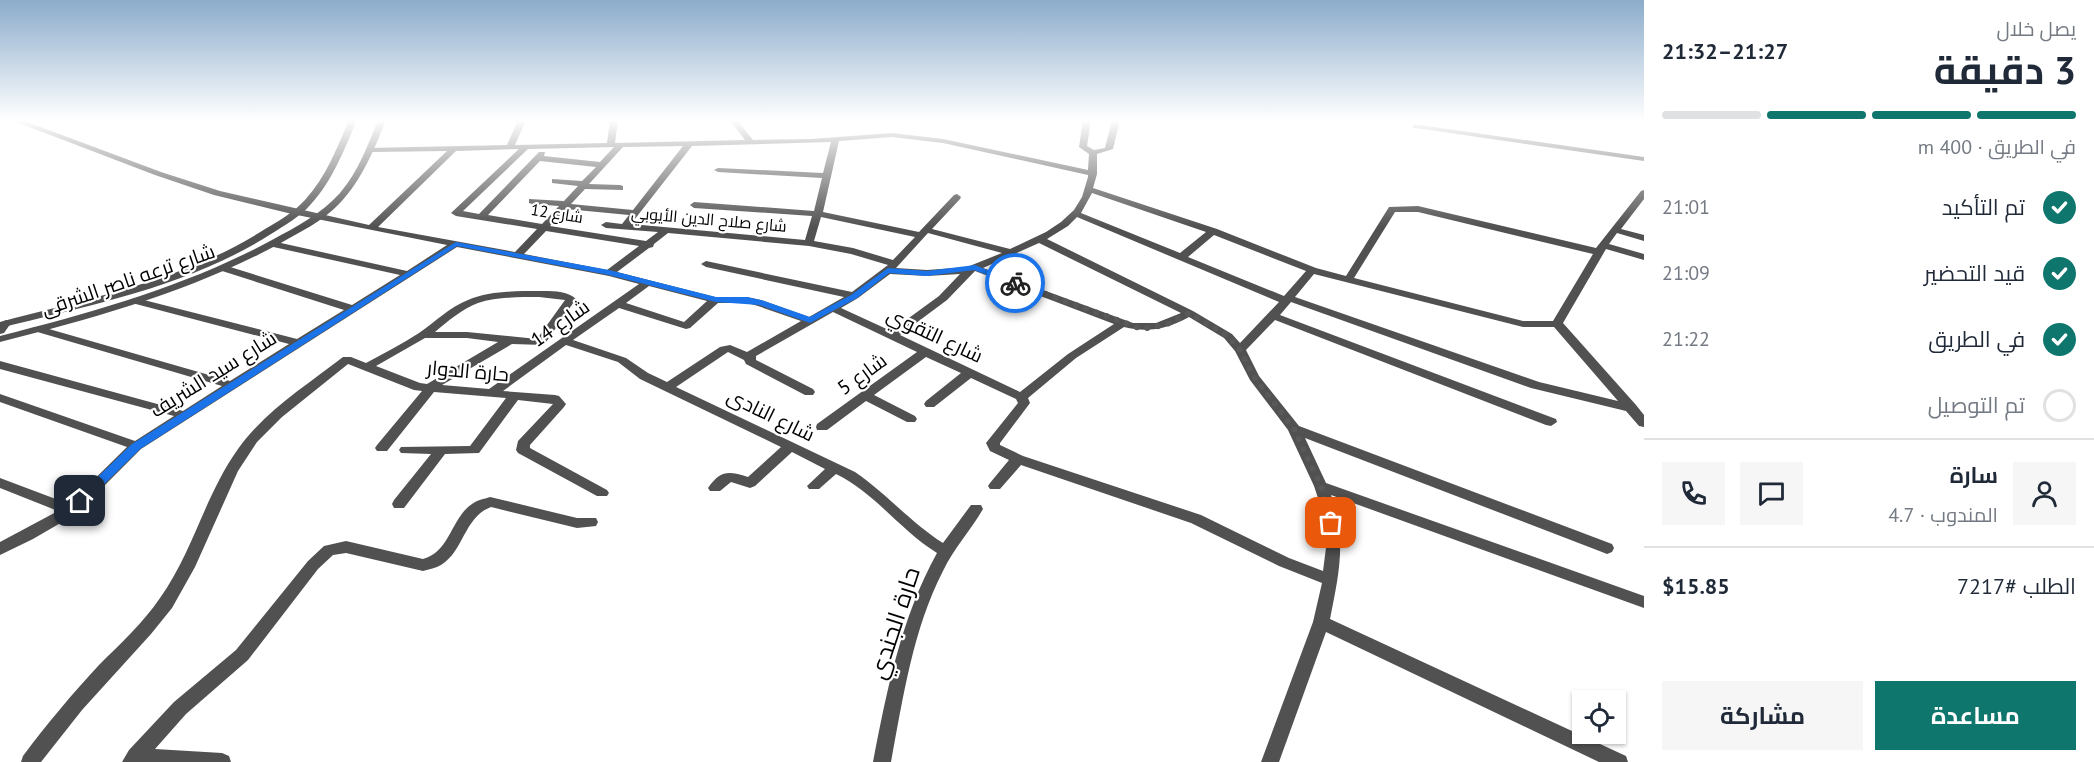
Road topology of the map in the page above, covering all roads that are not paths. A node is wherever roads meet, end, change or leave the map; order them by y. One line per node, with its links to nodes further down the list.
1 (113, 156): 29 (street)
2 (336, 156): 29 (street, شارع ترعه ناصر الشرقى)
3 (367, 156): 33 (street, شارع ترعه ناصر الشرقى)
4 (446, 156): 38 (street)
5 (517, 156): 34 (street, شارع 12)
6 (540, 156): 13 (street)
7 (611, 156): 15 (street)
8 (680, 156): 30 (street)
9 (832, 156): 18 (street)
10 (1009, 156): 17 (street)
11 (1093, 156): 17 (street)
12 (1620, 156): 14 (street)
13 (538, 158): 15 (street); 34 (street)
14 (1644, 159)
15 (603, 165): 20 (street)
16 (718, 170): 18 (street)
17 (1093, 174): 22 (street)
18 (827, 176): 31 (street)
19 (555, 181): 20 (street)
20 (584, 185): 21 (street); 26 (street)
21 (620, 188)
22 (1089, 189): 32 (street); 41 (street)
23 (1644, 193): 28 (street)
24 (957, 197): 42 (street)
25 (532, 201): 26 (street)
26 (565, 205): 30 (street); 36 (street)
27 (694, 205): 31 (street)
28 (1639, 207): 40 (street)
29 (297, 212): 33 (street); 75 (street, شارع ترعه ناصر الشرقى)
30 (635, 213): 37 (street)
31 (818, 214): 42 (street); 45 (street)
32 (1077, 214): 44 (street); 52 (street)
33 (319, 217): 38 (street); 46 (street, شارع ترعه ناصر الشرقى)
34 (481, 217): 36 (street, شارع 12)
35 (606, 225): 37 (street, شارع صلاح الدين الأيوبي)
36 (545, 226): 48 (street, شارع 12); 51 (street)
37 (624, 227): 39 (street, شارع صلاح الدين الأيوبي)
38 (371, 228): 47 (street)
39 (667, 230): 45 (street, شارع صلاح الدين الأيوبي); 48 (street)
40 (1615, 230): 43 (street); 49 (street)
41 (1214, 231): 52 (street); 58 (street)
42 (923, 232): 50 (street); 55 (street)
43 (1644, 238)
44 (1041, 240): 50 (street); 70 (street)
45 (809, 243): 55 (street, شارع صلاح الدين الأيوبي)
46 (272, 244): 56 (street, شارع ترعه ناصر الشرقى); 60 (street)
47 (456, 244): 51 (street); 60 (street, شارع سيد الشريف)
48 (650, 245): 59 (street)
49 (1601, 249): 53 (street); 61 (street); 74 (street)
50 (1011, 252): 57 (street)
51 (517, 256): 59 (street)
52 (1181, 257): 65 (street)
53 (1644, 257)
54 (706, 264): 63 (street)
55 (891, 267): 57 (street, شارع صلاح الدين الأيوبي); 63 (street)
56 (223, 268): 66 (street, شارع ترعه ناصر الشرقى); 69 (street)
57 (972, 269): 73 (street); 78 (street)
58 (1312, 270): 61 (street); 65 (street)
59 (609, 273): 62 (street)
60 (408, 274): 69 (street, شارع سيد الشريف)
61 (1348, 280): 74 (street)
62 (648, 282): 64 (street); 67 (street, شارع 14)
63 (854, 296): 68 (street)
64 (716, 300): 67 (street); 72 (street)
65 (1288, 300): 71 (street); 99 (street)
66 (136, 301): 76 (street, شارع ترعه ناصر الشرقى); 82 (street)
67 (619, 304): 81 (street, شارع 14)
68 (833, 308): 72 (street); 78 (street, شارع التقوي)
69 (353, 309): 82 (street, شارع سيد الشريف)
70 (1189, 313): 73 (street); 83 (street)
71 (1273, 316): 83 (street); 102 (street)
72 (810, 321): 85 (street)
73 (1122, 323): 96 (street)
74 (1557, 323): 99 (street)
75 (2, 326)
76 (38, 329): 79 (street, شارع ترعه ناصر الشرقى); 89 (street)
77 (423, 335): 80 (street); 80 (street); 87 (street)
78 (892, 336): 84 (street, شارع التقوي)
79 (0, 339)
80 (510, 340): 91 (street)
81 (564, 341): 90 (street, شارع النادى); 93 (street, شارع 14)
82 (298, 343): 89 (street, شارع سيد الشريف)
83 (1240, 350): 105 (street)
84 (925, 352): 88 (street, شارع التقوي); 95 (street, شارع 5)
85 (748, 357): 90 (street); 92 (street)
86 (0, 365): 100 (street)
87 (367, 367): 91 (street, حارة الدوار); 130 (street, حارة الدوار)
88 (969, 373): 96 (street, شارع التقوي); 98 (street)
89 (231, 385): 100 (street, شارع سيد الشريف)
90 (668, 387): 107 (street, شارع النادى)
91 (429, 389): 93 (street, حارة الدوار); 108 (street)
92 (809, 392)
93 (492, 393): 94 (street, حارة الدوار)
94 (515, 395): 110 (street); 118 (street, حارة الدوار)
95 (865, 396): 101 (street); 104 (street, شارع 5)
96 (1021, 397): 111 (street)
97 (0, 398): 106 (street)
98 (930, 404)
99 (1632, 408): 103 (street)
100 (183, 415): 106 (street, شارع سيد الشريف)
101 (911, 419)
102 (1551, 422)
103 (1644, 423)
104 (822, 427)
105 (1294, 429): 116 (street); 123 (street)
106 (136, 446): 121 (street, شارع سيد الشريف)
107 (790, 447): 112 (street, شارع النادى); 117 (street)
108 (382, 448)
109 (406, 450): 110 (street)
110 (441, 451): 119 (street)
111 (1018, 459): 115 (street); 126 (street)
112 (834, 468): 114 (street); 125 (street, شارع النادى)
113 (0, 483): 121 (street)
114 (814, 486)
115 (995, 486)
116 (1321, 486): 126 (street); 127 (street)
117 (715, 488)
118 (602, 492)
119 (399, 504)
120 (976, 509): 125 (street, حارة الجندي)
121 (71, 510): 124 (street, شارع سيد الشريف)
122 (591, 522): 129 (street)
123 (1607, 548)
124 (0, 549)
125 (945, 551): 132 (street, حارة الجندي)
126 (1330, 580): 128 (street)
127 (1644, 602)
128 (1321, 622): 133 (street); 134 (street)
129 (134, 759): 131 (street)
130 (30, 762)
131 (222, 762)
132 (882, 762)
133 (1270, 762)
134 (1619, 762)

